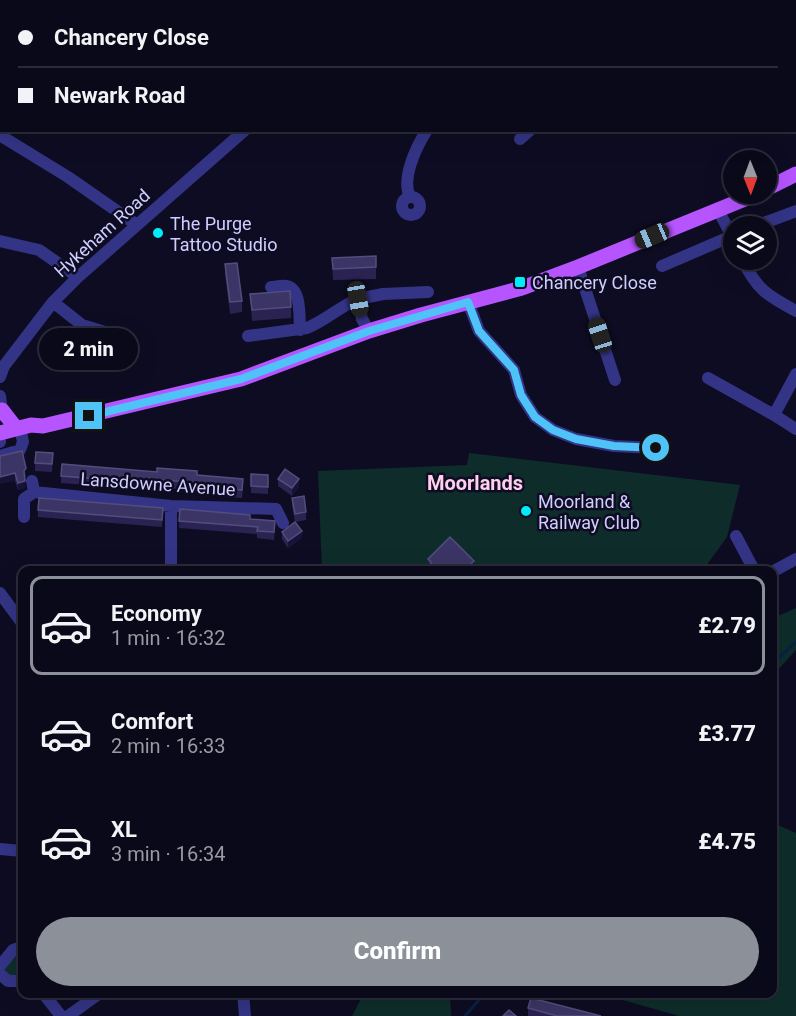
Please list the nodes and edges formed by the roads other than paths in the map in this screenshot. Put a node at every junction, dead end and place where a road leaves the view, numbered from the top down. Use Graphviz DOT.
graph roads {
  1 [pos="1,132"];
  2 [pos="243,132"];
  3 [pos="425,132"];
  4 [pos="528,132"];
  5 [pos="520,139"];
  6 [pos="796,174"];
  7 [pos="777,184"];
  8 [pos="410,197"];
  9 [pos="733,204"];
  10 [pos="718,210"];
  11 [pos="796,211"];
  12 [pos="777,218"];
  13 [pos="723,219"];
  14 [pos="137,225"];
  15 [pos="0,241"];
  16 [pos="723,241"];
  17 [pos="662,266"];
  18 [pos="578,267"];
  19 [pos="748,270"];
  20 [pos="78,277"];
  21 [pos="271,287"];
  22 [pos="428,292"];
  23 [pos="358,299"];
  24 [pos="52,302"];
  25 [pos="468,302"];
  26 [pos="796,311"];
  27 [pos="300,330"];
  28 [pos="369,331"];
  29 [pos="248,336"];
  30 [pos="128,339"];
  31 [pos="796,374"];
  32 [pos="0,377"];
  33 [pos="708,378"];
  34 [pos="615,380"];
  35 [pos="0,413"];
  36 [pos="774,415"];
  37 [pos="796,429"];
  38 [pos="19,430"];
  39 [pos="0,433"];
  40 [pos="0,442"];
  41 [pos="656,448"];
  42 [pos="0,456"];
  43 [pos="171,506"];
  44 [pos="24,517"];
  45 [pos="283,523"];
  46 [pos="736,536"];
  47 [pos="796,559"];
  48 [pos="171,566"];
  49 [pos="752,566"];
  50 [pos="777,569"];
  51 [pos="0,593"];
  52 [pos="18,618"];
  53 [pos="0,849"];
  54 [pos="18,851"];
  55 [pos="18,948"];
  56 [pos="0,966"];
  57 [pos="0,974"];
  58 [pos="18,981"];
  59 [pos="47,998"];
  60 [pos="93,998"];
  61 [pos="243,998"];
  62 [pos="61,1016"];
  63 [pos="68,1016"];
  64 [pos="245,1016"];
  1 -- 14 [label="street"];
  2 -- 14 [label="street, Hykeham Road"];
  3 -- 8 [label="street"];
  4 -- 5 [label="street"];
  6 -- 7 [label="main road"];
  9 -- 10 [label="main road"];
  10 -- 13 [label="street"];
  10 -- 18 [label="main road"];
  11 -- 12 [label="street"];
  14 -- 20 [label="street, Hykeham Road"];
  15 -- 20 [label="street"];
  16 -- 17 [label="street"];
  18 -- 25 [label="main road"];
  18 -- 34 [label="street"];
  19 -- 26 [label="street"];
  20 -- 24 [label="street, Hykeham Road"];
  21 -- 27 [label="street"];
  22 -- 23 [label="street"];
  23 -- 27 [label="street"];
  23 -- 28 [label="street"];
  24 -- 30 [label="street"];
  24 -- 32 [label="street, Hykeham Road"];
  25 -- 28 [label="main road"];
  25 -- 41 [label="street"];
  27 -- 29 [label="street"];
  28 -- 38 [label="main road"];
  31 -- 36 [label="street"];
  33 -- 36 [label="street"];
  35 -- 38 [label="main road"];
  36 -- 37 [label="street"];
  38 -- 39 [label="main road"];
  38 -- 40 [label="main road"];
  38 -- 42 [label="street"];
  43 -- 44 [label="street, Lansdowne Avenue"];
  43 -- 45 [label="street, Lansdowne Avenue"];
  43 -- 48 [label="street"];
  46 -- 49 [label="street"];
  47 -- 50 [label="street"];
  51 -- 52 [label="street"];
  53 -- 54 [label="street"];
  55 -- 56 [label="street"];
  57 -- 58 [label="street"];
  59 -- 62 [label="street"];
  60 -- 63 [label="street"];
  61 -- 64 [label="street"];
}
